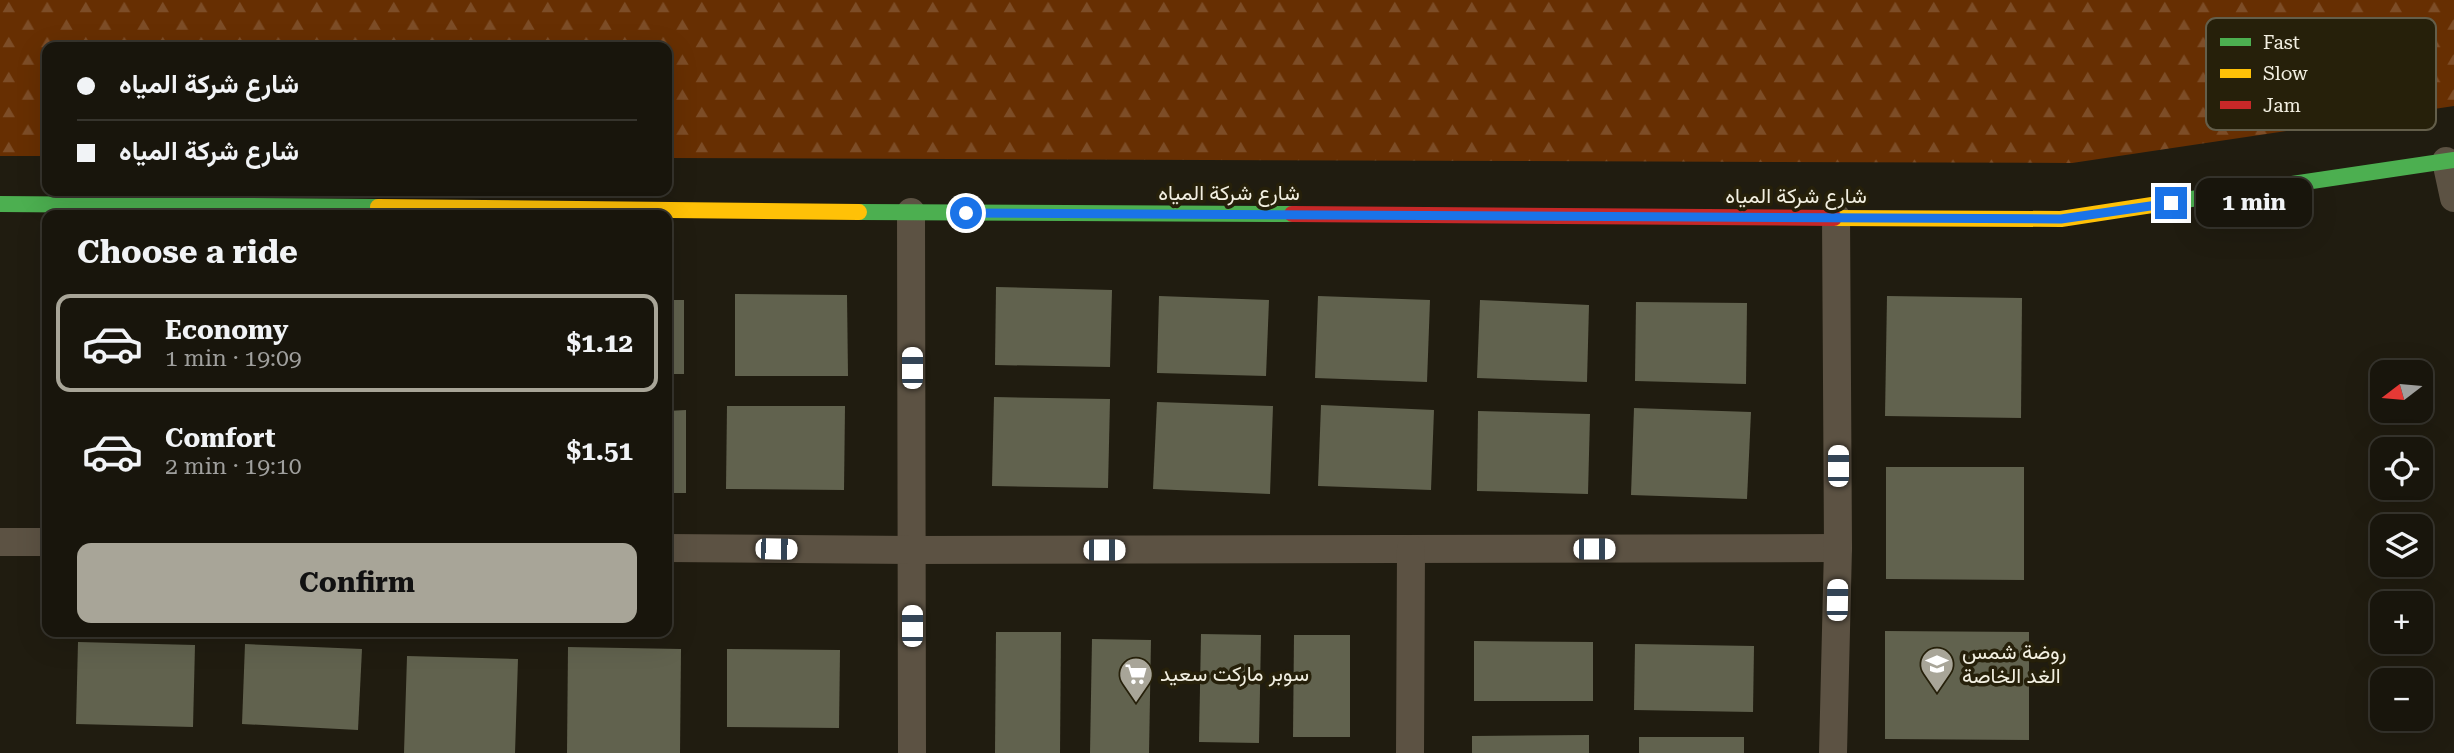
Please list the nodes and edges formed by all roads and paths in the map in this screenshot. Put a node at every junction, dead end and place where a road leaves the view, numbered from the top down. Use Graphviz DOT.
graph roads {
  1 [pos="2450,160"];
  2 [pos="2454,198"];
  3 [pos="0,204"];
  4 [pos="911,212"];
  5 [pos="1836,217"];
  6 [pos="0,542"];
  7 [pos="42,542"];
  8 [pos="672,548"];
  9 [pos="1838,548"];
  10 [pos="1411,549"];
  11 [pos="912,550"];
  12 [pos="912,753"];
  13 [pos="1410,753"];
  14 [pos="1833,753"];
  1 -- 2 [label="street"];
  1 -- 5 [label="street, شارع شركة المياه"];
  3 -- 4 [label="street, شارع شركة المياه"];
  4 -- 5 [label="street, شارع شركة المياه"];
  4 -- 11 [label="street"];
  5 -- 9 [label="street"];
  6 -- 7 [label="street"];
  8 -- 11 [label="street"];
  9 -- 10 [label="street"];
  9 -- 14 [label="street"];
  10 -- 11 [label="street"];
  10 -- 13 [label="street"];
  11 -- 12 [label="street"];
}
